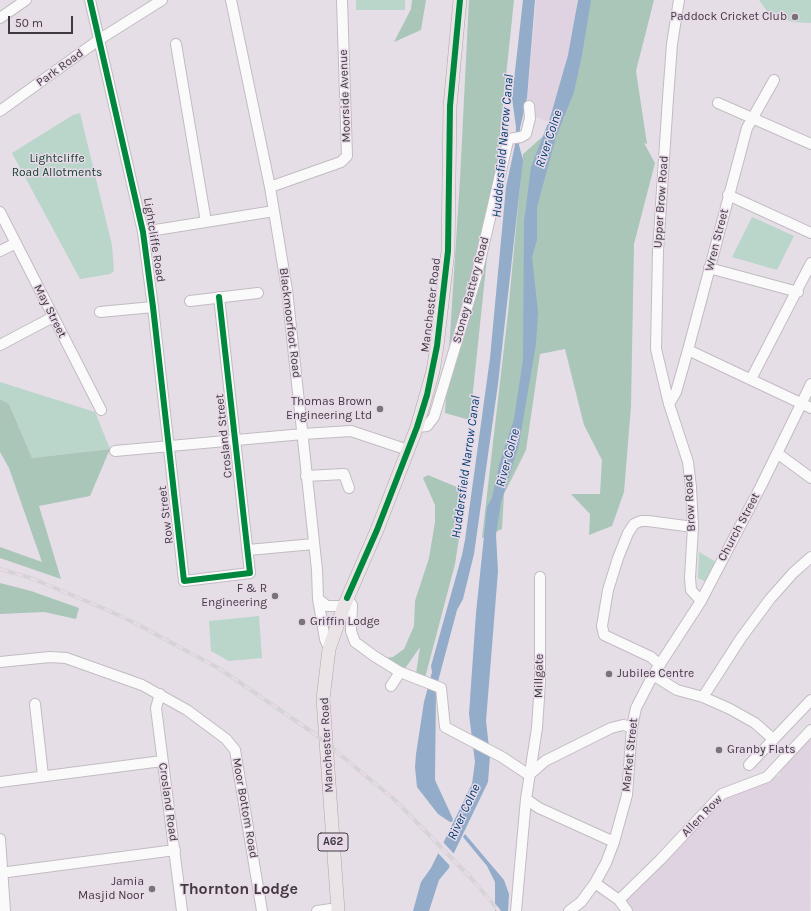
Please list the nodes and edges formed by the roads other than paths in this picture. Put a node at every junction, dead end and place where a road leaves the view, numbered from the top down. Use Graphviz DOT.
graph roads {
  1 [pos="26,0"];
  2 [pos="90,0"];
  3 [pos="162,0"];
  4 [pos="231,0"];
  5 [pos="342,0"];
  6 [pos="460,0"];
  7 [pos="679,0"];
  8 [pos="0,18"];
  9 [pos="100,39"];
  10 [pos="176,44"];
  11 [pos="774,80"];
  12 [pos="718,103"];
  13 [pos="529,106"];
  14 [pos="0,111"];
  15 [pos="753,118"];
  16 [pos="811,144"];
  17 [pos="270,187"];
  18 [pos="728,195"];
  19 [pos="274,211"];
  20 [pos="0,212"];
  21 [pos="206,222"];
  22 [pos="143,232"];
  23 [pos="811,233"];
  24 [pos="16,243"];
  25 [pos="0,251"];
  26 [pos="811,263"];
  27 [pos="709,268"];
  28 [pos="798,292"];
  29 [pos="258,293"];
  30 [pos="220,297"];
  31 [pos="190,300"];
  32 [pos="153,307"];
  33 [pos="100,312"];
  34 [pos="53,317"];
  35 [pos="0,345"];
  36 [pos="688,350"];
  37 [pos="751,379"];
  38 [pos="811,384"];
  39 [pos="669,404"];
  40 [pos="806,405"];
  41 [pos="101,410"];
  42 [pos="417,427"];
  43 [pos="303,434"];
  44 [pos="236,440"];
  45 [pos="169,446"];
  46 [pos="408,450"];
  47 [pos="116,451"];
  48 [pos="778,453"];
  49 [pos="306,476"];
  50 [pos="811,478"];
  51 [pos="349,488"];
  52 [pos="692,527"];
  53 [pos="314,544"];
  54 [pos="248,550"];
  55 [pos="811,557"];
  56 [pos="250,573"];
  57 [pos="540,577"];
  58 [pos="318,600"];
  59 [pos="700,601"];
  60 [pos="346,602"];
  61 [pos="329,649"];
  62 [pos="0,662"];
  63 [pos="660,665"];
  64 [pos="400,672"];
  65 [pos="653,676"];
  66 [pos="391,686"];
  67 [pos="160,694"];
  68 [pos="704,697"];
  69 [pos="811,700"];
  70 [pos="35,704"];
  71 [pos="632,727"];
  72 [pos="811,730"];
  73 [pos="773,739"];
  74 [pos="162,761"];
  75 [pos="749,765"];
  76 [pos="529,775"];
  77 [pos="43,776"];
  78 [pos="0,782"];
  79 [pos="526,799"];
  80 [pos="0,839"];
  81 [pos="614,842"];
  82 [pos="175,850"];
  83 [pos="1,872"];
  84 [pos="595,883"];
  85 [pos="619,900"];
  86 [pos="338,910"];
  87 [pos="5,911"];
  88 [pos="182,911"];
  89 [pos="262,911"];
  90 [pos="316,911"];
  91 [pos="516,911"];
  92 [pos="569,911"];
  93 [pos="627,911"];
  1 -- 8 [label="street"];
  2 -- 9 [label="street, Lightcliffe Road"];
  3 -- 9 [label="street, Park Road"];
  4 -- 17 [label="street, Blackmoorfoot Road"];
  5 -- 17 [label="street, Moorside Avenue"];
  6 -- 42 [label="main road, Manchester Road / A62"];
  7 -- 39 [label="street, Upper Brow Road"];
  9 -- 14 [label="street, Park Road"];
  9 -- 22 [label="street, Lightcliffe Road"];
  10 -- 21 [label="street"];
  11 -- 15 [label="street, Wren Street"];
  12 -- 15 [label="street"];
  13 -- 42 [label="street, Stoney Battery Road"];
  15 -- 16 [label="street"];
  15 -- 18 [label="street, Wren Street"];
  17 -- 19 [label="street, Blackmoorfoot Road"];
  18 -- 23 [label="street"];
  18 -- 27 [label="street, Wren Street"];
  19 -- 21 [label="street"];
  19 -- 43 [label="street, Blackmoorfoot Road"];
  20 -- 24 [label="street, May Street"];
  21 -- 22 [label="street"];
  22 -- 32 [label="street, Lightcliffe Road"];
  24 -- 25 [label="street"];
  24 -- 34 [label="street, May Street"];
  26 -- 28 [label="street"];
  27 -- 28 [label="street"];
  27 -- 36 [label="street, Wren Street"];
  28 -- 37 [label="street"];
  29 -- 30 [label="street"];
  30 -- 31 [label="street"];
  30 -- 44 [label="street, Crosland Street"];
  32 -- 33 [label="street"];
  32 -- 45 [label="street, Lightcliffe Road"];
  34 -- 35 [label="street"];
  34 -- 41 [label="street, May Street"];
  36 -- 37 [label="street"];
  36 -- 39 [label="street, Wren Street"];
  37 -- 40 [label="street"];
  38 -- 40 [label="street, Church Street"];
  39 -- 52 [label="street, Brow Road"];
  40 -- 48 [label="street, Church Street"];
  42 -- 46 [label="main road, Manchester Road / A62"];
  43 -- 44 [label="street"];
  43 -- 46 [label="street"];
  43 -- 49 [label="street, Blackmoorfoot Road"];
  44 -- 45 [label="street"];
  44 -- 54 [label="street, Crosland Street"];
  45 -- 47 [label="street"];
  45 -- 56 [label="street, Row Street"];
  46 -- 60 [label="main road, Manchester Road / A62"];
  48 -- 50 [label="street"];
  48 -- 59 [label="street, Church Street"];
  49 -- 51 [label="street"];
  49 -- 53 [label="street, Blackmoorfoot Road"];
  52 -- 59 [label="street, Brow Road"];
  52 -- 63 [label="street"];
  53 -- 54 [label="street"];
  53 -- 58 [label="street, Blackmoorfoot Road"];
  54 -- 56 [label="street, Crosland Street"];
  55 -- 68 [label="street"];
  57 -- 76 [label="street, Millgate"];
  58 -- 60 [label="street"];
  58 -- 61 [label="street, Blackmoorfoot Road"];
  59 -- 63 [label="street, Market Street"];
  60 -- 61 [label="main road, Manchester Road / A62"];
  60 -- 64 [label="street"];
  61 -- 86 [label="main road, Manchester Road / A62"];
  62 -- 67 [label="street, Moor Bottom Road"];
  63 -- 65 [label="street, Market Street"];
  64 -- 66 [label="street"];
  64 -- 76 [label="street"];
  65 -- 68 [label="street"];
  65 -- 71 [label="street, Market Street"];
  67 -- 74 [label="street, Crosland Road"];
  67 -- 89 [label="street, Moor Bottom Road"];
  68 -- 73 [label="street"];
  69 -- 73 [label="street"];
  70 -- 77 [label="street"];
  71 -- 76 [label="street"];
  71 -- 81 [label="street, Market Street"];
  72 -- 85 [label="street, Allen Row"];
  73 -- 75 [label="street"];
  74 -- 77 [label="street"];
  74 -- 82 [label="street, Crosland Road"];
  76 -- 79 [label="street, Millgate"];
  77 -- 78 [label="street"];
  79 -- 81 [label="street"];
  79 -- 91 [label="street, Millgate"];
  80 -- 83 [label="street"];
  81 -- 84 [label="street, Market Street"];
  82 -- 83 [label="street"];
  82 -- 88 [label="street, Crosland Road"];
  83 -- 87 [label="street"];
  84 -- 85 [label="street"];
  84 -- 92 [label="street, Market Street"];
  85 -- 93 [label="street"];
  86 -- 90 [label="street"];
}
